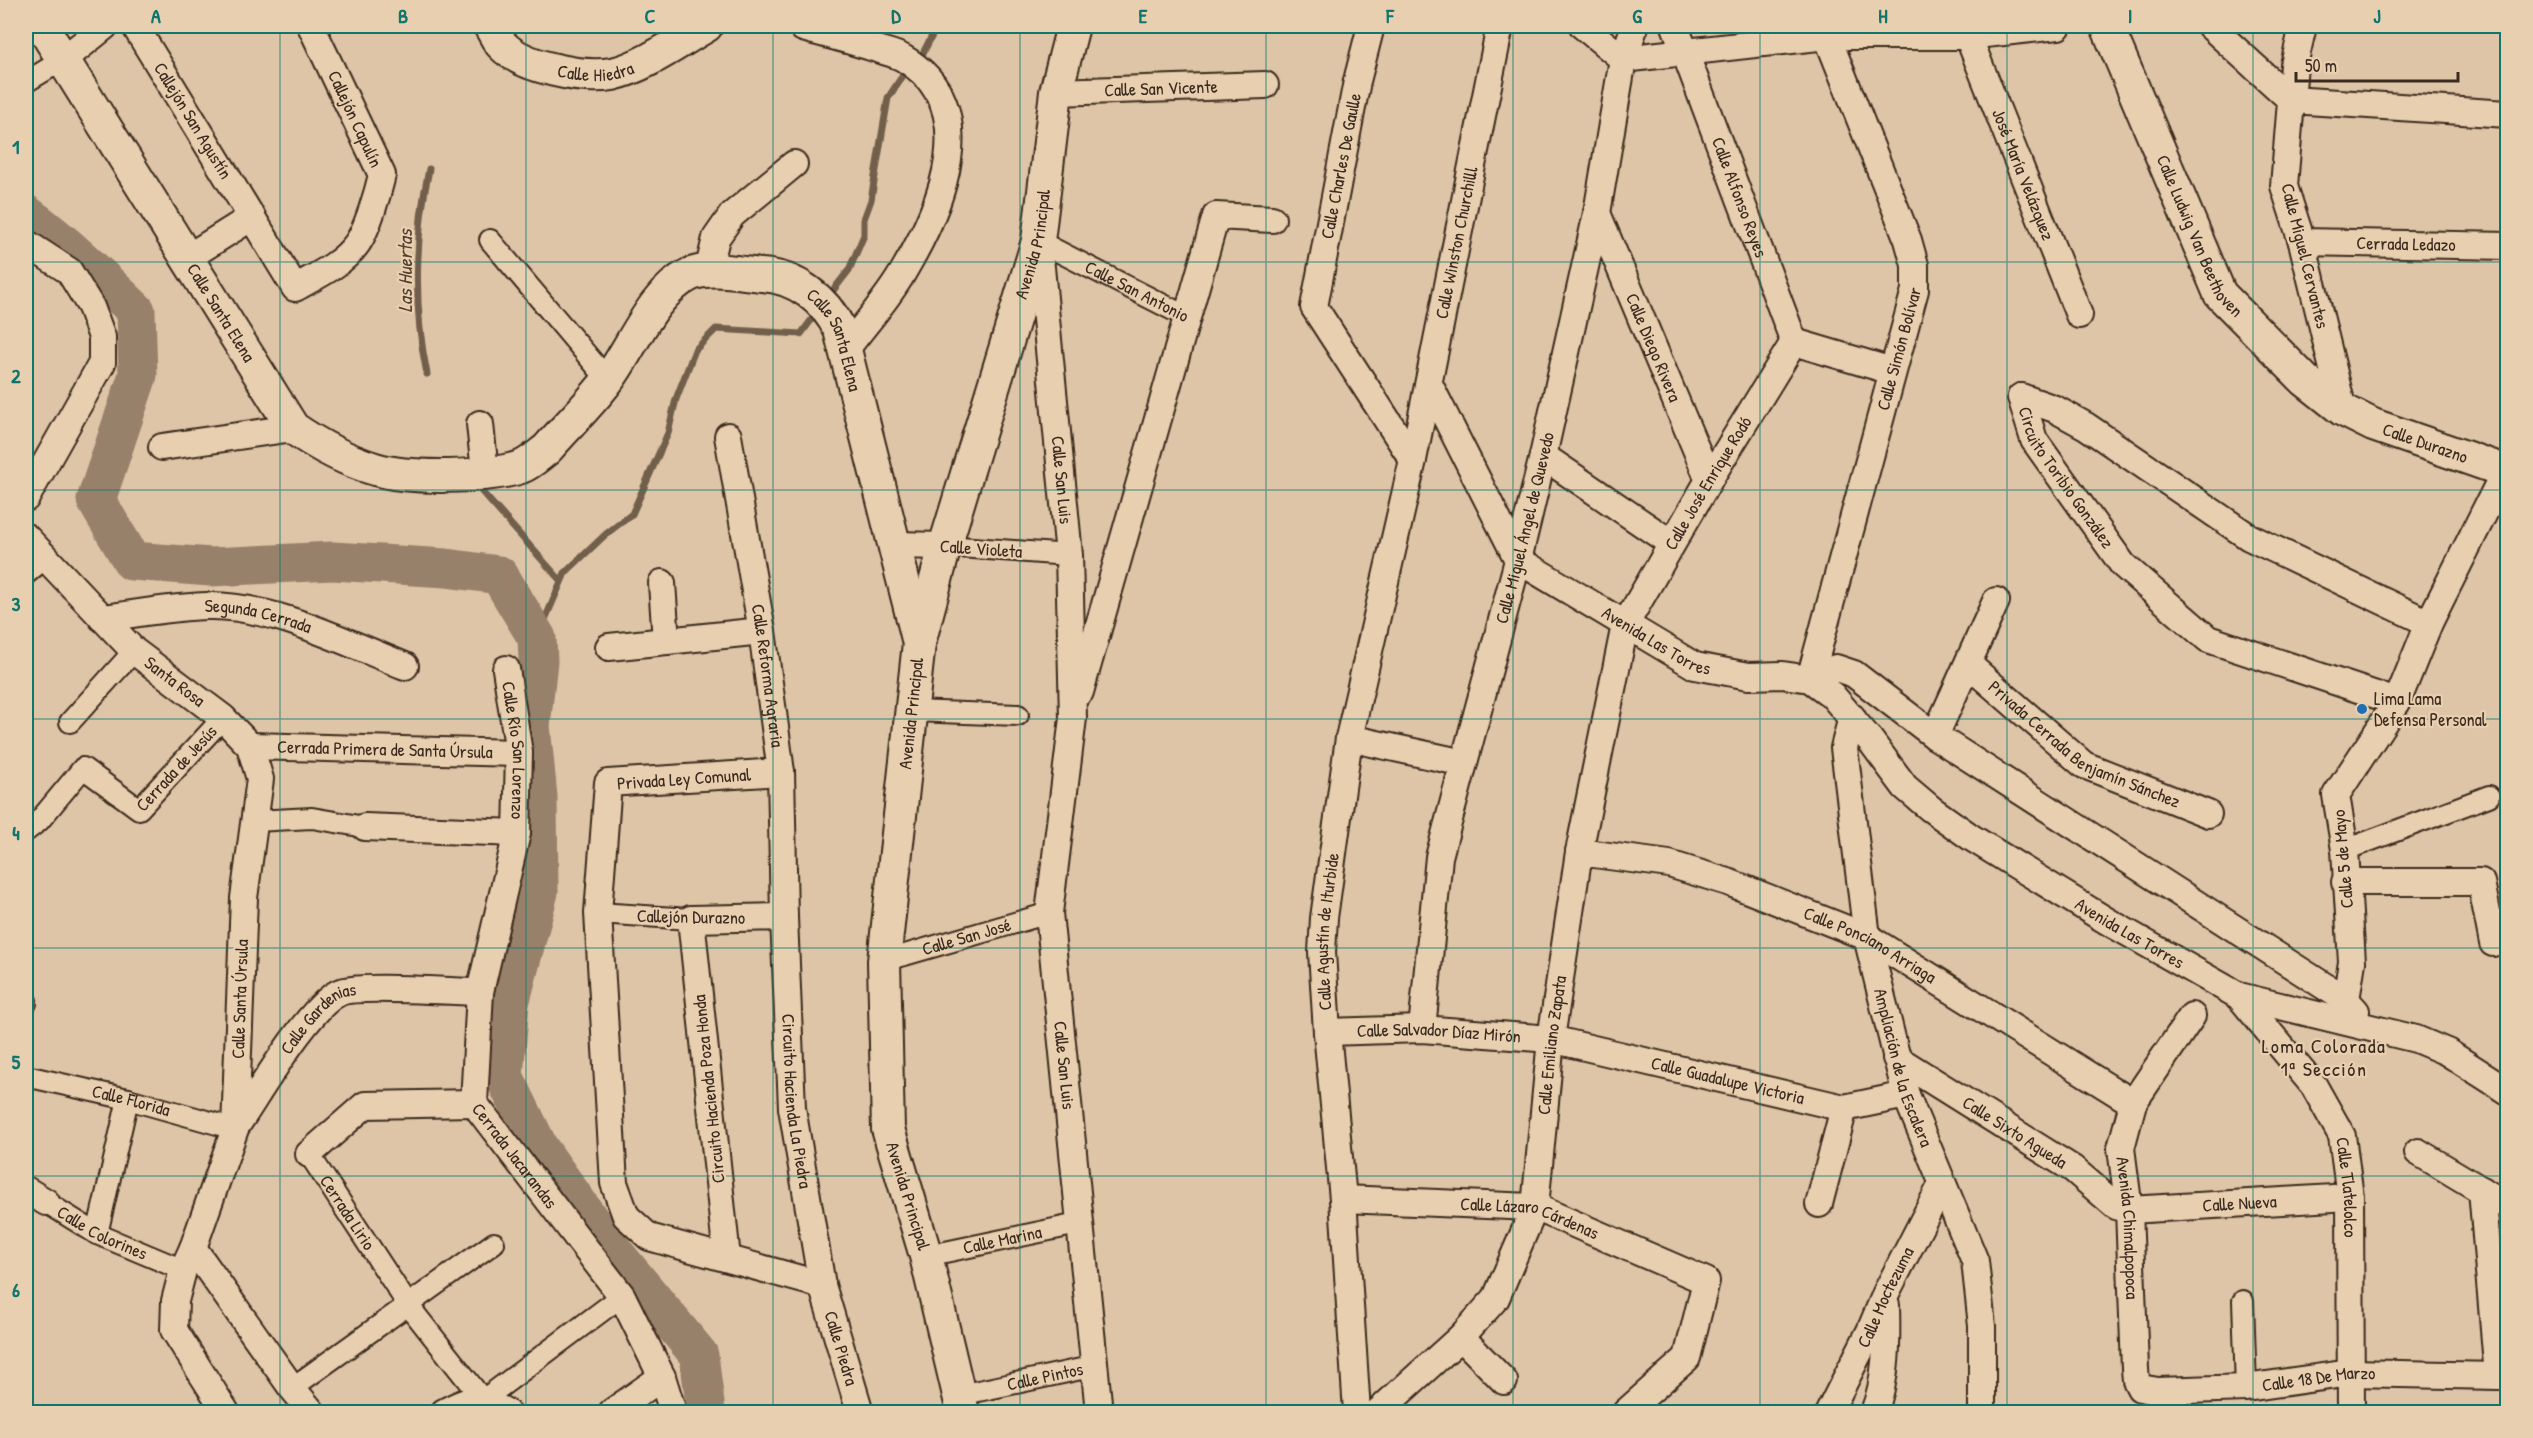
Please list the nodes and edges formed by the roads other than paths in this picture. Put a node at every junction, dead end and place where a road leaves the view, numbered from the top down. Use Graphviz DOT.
graph roads {
  1 [pos="42,26"];
  2 [pos="105,26"];
  3 [pos="135,26"];
  4 [pos="311,26"];
  5 [pos="490,26"];
  6 [pos="706,26"];
  7 [pos="1073,26"];
  8 [pos="1371,26"];
  9 [pos="1500,26"];
  10 [pos="1583,26"];
  11 [pos="1635,26"];
  12 [pos="1675,26"];
  13 [pos="2058,26"];
  14 [pos="2107,26"];
  15 [pos="2210,26"];
  16 [pos="2302,26"];
  17 [pos="803,28"];
  18 [pos="1825,31"];
  19 [pos="1966,31"];
  20 [pos="1685,53"];
  21 [pos="64,59"];
  22 [pos="1623,59"];
  23 [pos="26,81"];
  24 [pos="1265,84"];
  25 [pos="1056,92"];
  26 [pos="2291,100"];
  27 [pos="2508,114"];
  28 [pos="794,164"];
  29 [pos="1597,213"];
  30 [pos="252,217"];
  31 [pos="1272,219"];
  32 [pos="490,240"];
  33 [pos="1038,241"];
  34 [pos="2302,242"];
  35 [pos="26,243"];
  36 [pos="2508,246"];
  37 [pos="187,258"];
  38 [pos="708,272"];
  39 [pos="295,288"];
  40 [pos="2079,315"];
  41 [pos="1187,317"];
  42 [pos="1794,342"];
  43 [pos="844,352"];
  44 [pos="1892,371"];
  45 [pos="608,380"];
  46 [pos="1430,384"];
  47 [pos="2343,410"];
  48 [pos="480,424"];
  49 [pos="294,428"];
  50 [pos="728,436"];
  51 [pos="162,447"];
  52 [pos="1543,456"];
  53 [pos="1413,460"];
  54 [pos="2506,471"];
  55 [pos="485,472"];
  56 [pos="1709,480"];
  57 [pos="26,498"];
  58 [pos="26,537"];
  59 [pos="1671,543"];
  60 [pos="893,545"];
  61 [pos="945,546"];
  62 [pos="1069,555"];
  63 [pos="46,557"];
  64 [pos="1518,560"];
  65 [pos="26,574"];
  66 [pos="662,583"];
  67 [pos="1996,601"];
  68 [pos="102,618"];
  69 [pos="2429,623"];
  70 [pos="1625,625"];
  71 [pos="762,631"];
  72 [pos="666,641"];
  73 [pos="919,643"];
  74 [pos="609,647"];
  75 [pos="134,651"];
  76 [pos="1969,665"];
  77 [pos="405,666"];
  78 [pos="506,669"];
  79 [pos="1810,679"];
  80 [pos="2397,702"];
  81 [pos="913,711"];
  82 [pos="1018,715"];
  83 [pos="1851,717"];
  84 [pos="223,718"];
  85 [pos="1073,718"];
  86 [pos="70,722"];
  87 [pos="1935,736"];
  88 [pos="1348,738"];
  89 [pos="250,746"];
  90 [pos="519,753"];
  91 [pos="1464,764"];
  92 [pos="781,772"];
  93 [pos="2489,796"];
  94 [pos="2208,814"];
  95 [pos="255,821"];
  96 [pos="365,827"];
  97 [pos="26,831"];
  98 [pos="517,834"];
  99 [pos="2345,850"];
  100 [pos="1579,852"];
  101 [pos="2345,882"];
  102 [pos="1049,913"];
  103 [pos="598,914"];
  104 [pos="784,917"];
  105 [pos="691,919"];
  106 [pos="1867,938"];
  107 [pos="2493,943"];
  108 [pos="884,961"];
  109 [pos="480,992"];
  110 [pos="2239,996"];
  111 [pos="2346,1000"];
  112 [pos="2192,1016"];
  113 [pos="2370,1027"];
  114 [pos="1422,1029"];
  115 [pos="1327,1032"];
  116 [pos="1551,1039"];
  117 [pos="1896,1058"];
  118 [pos="26,1076"];
  119 [pos="2508,1091"];
  120 [pos="1906,1095"];
  121 [pos="128,1099"];
  122 [pos="474,1103"];
  123 [pos="2133,1103"];
  124 [pos="1844,1108"];
  125 [pos="235,1129"];
  126 [pos="2418,1152"];
  127 [pos="309,1154"];
  128 [pos="1942,1184"];
  129 [pos="2482,1190"];
  130 [pos="32,1194"];
  131 [pos="2350,1197"];
  132 [pos="1342,1199"];
  133 [pos="1819,1204"];
  134 [pos="2508,1206"];
  135 [pos="1535,1207"];
  136 [pos="2129,1210"];
  137 [pos="1078,1224"];
  138 [pos="97,1234"];
  139 [pos="494,1243"];
  140 [pos="193,1248"];
  141 [pos="926,1256"];
  142 [pos="727,1258"];
  143 [pos="183,1270"];
  144 [pos="822,1285"];
  145 [pos="1886,1293"];
  146 [pos="622,1296"];
  147 [pos="2243,1301"];
  148 [pos="408,1305"];
  149 [pos="1461,1337"];
  150 [pos="1095,1366"];
  151 [pos="2350,1373"];
  152 [pos="662,1377"];
  153 [pos="1504,1381"];
  154 [pos="292,1388"];
  155 [pos="2246,1388"];
  156 [pos="2151,1397"];
  157 [pos="483,1400"];
  158 [pos="961,1404"];
  159 [pos="226,1413"];
  160 [pos="312,1413"];
  161 [pos="444,1413"];
  162 [pos="506,1413"];
  163 [pos="612,1413"];
  164 [pos="673,1413"];
  165 [pos="860,1413"];
  166 [pos="1099,1413"];
  167 [pos="1357,1413"];
  168 [pos="1378,1413"];
  169 [pos="1626,1413"];
  170 [pos="1829,1413"];
  171 [pos="1874,1413"];
  172 [pos="1982,1413"];
  173 [pos="2351,1413"];
  1 -- 21 [label="street, Calle Santa Elena"];
  2 -- 21 [label="street"];
  3 -- 30 [label="street, Callejón San Agustín"];
  4 -- 39 [label="street, Callejón Capulín"];
  5 -- 6 [label="street, Calle Hiedra"];
  7 -- 25 [label="street, Avenida Principal"];
  8 -- 53 [label="street, Calle Charles De Gaulle"];
  9 -- 46 [label="street, Calle Winston Churchilll"];
  10 -- 22 [label="street"];
  11 -- 22 [label="street, Calle Miguel Ángel de Quevedo"];
  12 -- 20 [label="street, Calle Alfonso Reyes"];
  13 -- 19 [label="street"];
  14 -- 47 [label="street, Calle Ludwig Van Beethoven"];
  15 -- 26 [label="street"];
  16 -- 26 [label="street, Calle Miguel Cervantes"];
  17 -- 43 [label="street"];
  18 -- 19 [label="street"];
  18 -- 20 [label="street"];
  18 -- 44 [label="street, Calle Simón Bolívar"];
  19 -- 40 [label="street, José María Velázquez"];
  20 -- 22 [label="street"];
  20 -- 42 [label="street, Calle Alfonso Reyes"];
  21 -- 23 [label="street"];
  21 -- 37 [label="street, Calle Santa Elena"];
  22 -- 29 [label="street, Calle Miguel Ángel de Quevedo"];
  24 -- 25 [label="street, Calle San Vicente"];
  25 -- 33 [label="street, Avenida Principal"];
  26 -- 27 [label="street"];
  26 -- 34 [label="street, Calle Miguel Cervantes"];
  28 -- 38 [label="street"];
  29 -- 52 [label="street, Calle Miguel Ángel de Quevedo"];
  29 -- 56 [label="street, Calle Diego Rivera"];
  30 -- 37 [label="street"];
  30 -- 39 [label="street, Callejón San Agustín"];
  31 -- 41 [label="street, Calle San Antonio"];
  32 -- 45 [label="street"];
  33 -- 41 [label="street, Calle San Antonio"];
  33 -- 61 [label="street, Avenida Principal"];
  33 -- 62 [label="street, Calle San Luis"];
  34 -- 36 [label="street, Cerrada Ledazo"];
  34 -- 47 [label="street, Calle Miguel Cervantes"];
  35 -- 57 [label="street"];
  37 -- 49 [label="street, Calle Santa Elena"];
  38 -- 43 [label="street, Calle Santa Elena"];
  38 -- 45 [label="street, Calle Santa Elena"];
  41 -- 85 [label="street, Calle San Luis"];
  42 -- 44 [label="street"];
  42 -- 56 [label="street, Calle José Enrique Rodó"];
  43 -- 60 [label="street, Calle Santa Elena"];
  44 -- 79 [label="street, Calle Simón Bolívar"];
  45 -- 55 [label="street, Calle Santa Elena"];
  46 -- 53 [label="street, Calle Winston Churchilll"];
  46 -- 64 [label="street"];
  47 -- 54 [label="street, Calle Durazno"];
  48 -- 55 [label="street"];
  49 -- 51 [label="street"];
  49 -- 55 [label="street, Calle Santa Elena"];
  50 -- 71 [label="street, Calle Reforma Agraria"];
  52 -- 59 [label="street"];
  52 -- 64 [label="street, Calle Miguel Ángel de Quevedo"];
  53 -- 88 [label="street, Calle Agustín de Iturbide"];
  54 -- 69 [label="street, Calle 5 de Mayo"];
  56 -- 59 [label="street, Calle José Enrique Rodó"];
  58 -- 63 [label="street, Santa Rosa"];
  59 -- 70 [label="street, Calle José Enrique Rodó"];
  60 -- 61 [label="street, Calle Violeta"];
  60 -- 73 [label="street, Calle Santa Elena"];
  61 -- 62 [label="street, Calle Violeta"];
  61 -- 73 [label="street, Avenida Principal"];
  62 -- 85 [label="street, Calle San Luis"];
  63 -- 65 [label="street"];
  63 -- 68 [label="street, Santa Rosa"];
  64 -- 70 [label="street, Avenida Las Torres"];
  64 -- 91 [label="street, Calle Miguel Ángel de Quevedo"];
  66 -- 72 [label="street"];
  67 -- 76 [label="street"];
  68 -- 75 [label="street, Santa Rosa"];
  68 -- 77 [label="street, Segunda Cerrada"];
  69 -- 80 [label="street, Calle 5 de Mayo"];
  69 -- 80 [label="street, Circuito Toribio González"];
  70 -- 79 [label="street, Avenida Las Torres"];
  70 -- 100 [label="street, Calle Emiliano Zapata"];
  71 -- 72 [label="street"];
  71 -- 92 [label="street, Calle Reforma Agraria"];
  72 -- 74 [label="street"];
  73 -- 81 [label="street, Avenida Principal"];
  75 -- 84 [label="street, Santa Rosa"];
  75 -- 86 [label="street"];
  76 -- 87 [label="street"];
  76 -- 94 [label="street, Privada Cerrada Benjamín Sánchez"];
  78 -- 90 [label="street, Calle Río San Lorenzo"];
  79 -- 83 [label="street, Avenida Las Torres"];
  79 -- 87 [label="street, Avenida Las Torres"];
  80 -- 99 [label="street, Calle 5 de Mayo"];
  81 -- 82 [label="street"];
  81 -- 108 [label="street, Avenida Principal"];
  83 -- 106 [label="street, Ampliación de la Escalera"];
  83 -- 110 [label="street, Avenida Las Torres"];
  84 -- 89 [label="street, Santa Rosa"];
  84 -- 97 [label="street, Cerrada de Jesús"];
  85 -- 102 [label="street, Calle San Luis"];
  87 -- 111 [label="street, Avenida Las Torres"];
  88 -- 91 [label="street"];
  88 -- 115 [label="street, Calle Agustín de Iturbide"];
  89 -- 90 [label="street, Cerrada Primera de Santa Úrsula"];
  89 -- 95 [label="street, Calle Santa Úrsula"];
  90 -- 98 [label="street, Calle Río San Lorenzo"];
  91 -- 114 [label="street, Calle Miguel Ángel de Quevedo"];
  92 -- 103 [label="street, Privada Ley Comunal"];
  92 -- 104 [label="street, Calle Reforma Agraria"];
  93 -- 99 [label="street"];
  95 -- 96 [label="street"];
  95 -- 125 [label="street, Calle Santa Úrsula"];
  96 -- 98 [label="street"];
  98 -- 109 [label="street, Cerrada Jacarandas"];
  99 -- 101 [label="street, Calle 5 de Mayo"];
  100 -- 106 [label="street, Calle Ponciano Arriaga"];
  100 -- 116 [label="street, Calle Emiliano Zapata"];
  101 -- 107 [label="street"];
  101 -- 111 [label="street, Calle 5 de Mayo"];
  102 -- 108 [label="street, Calle San José"];
  102 -- 137 [label="street, Calle San Luis"];
  103 -- 105 [label="street, Callejón Durazno"];
  103 -- 142 [label="street"];
  104 -- 105 [label="street, Callejón Durazno"];
  104 -- 144 [label="street, Circuito Hacienda La Piedra"];
  105 -- 142 [label="street, Circuito Hacienda Poza Honda"];
  106 -- 117 [label="street, Ampliación de la Escalera"];
  106 -- 123 [label="street, Calle Ponciano Arriaga"];
  108 -- 141 [label="street, Avenida Principal"];
  109 -- 122 [label="street, Cerrada Jacarandas"];
  109 -- 125 [label="street, Calle Gardenias"];
  110 -- 113 [label="street, Avenida Las Torres"];
  110 -- 131 [label="street, Calle Tlatelolco"];
  111 -- 113 [label="street"];
  112 -- 123 [label="street, Avenida Chimalpopoca"];
  113 -- 119 [label="street, Avenida Las Torres"];
  114 -- 115 [label="street, Calle Salvador Díaz Mirón"];
  114 -- 116 [label="street, Calle Salvador Díaz Mirón"];
  115 -- 132 [label="street, Calle Agustín de Iturbide"];
  116 -- 124 [label="street, Calle Guadalupe Victoria"];
  116 -- 135 [label="street, Calle Emiliano Zapata"];
  117 -- 120 [label="street, Ampliación de la Escalera"];
  117 -- 136 [label="street, Calle Sixto Agueda"];
  118 -- 121 [label="street, Calle Florida"];
  120 -- 124 [label="street, Calle Guadalupe Victoria"];
  120 -- 128 [label="street, Ampliación de la Escalera"];
  121 -- 125 [label="street, Calle Florida"];
  121 -- 138 [label="street"];
  122 -- 127 [label="street, Cerrada Lirio"];
  122 -- 146 [label="street, Cerrada Jacarandas"];
  123 -- 136 [label="street, Avenida Chimalpopoca"];
  124 -- 133 [label="street"];
  125 -- 140 [label="street, Calle Santa Úrsula"];
  126 -- 129 [label="street"];
  127 -- 148 [label="street, Cerrada Lirio"];
  128 -- 145 [label="street, Calle Moctezuma"];
  128 -- 172 [label="street, Ampliación de la Escalera"];
  129 -- 134 [label="street"];
  129 -- 151 [label="street, Calle 18 De Marzo"];
  130 -- 138 [label="street, Calle Colorines"];
  131 -- 136 [label="street, Calle Nueva"];
  131 -- 151 [label="street, Calle Tlatelolco"];
  132 -- 135 [label="street, Calle Lázaro Cárdenas"];
  132 -- 167 [label="street, Calle Agustín de Iturbide"];
  135 -- 149 [label="street, Calle Emiliano Zapata"];
  135 -- 169 [label="street, Calle Lázaro Cárdenas"];
  136 -- 156 [label="street, Avenida Chimalpopoca"];
  137 -- 141 [label="street, Calle Marina"];
  137 -- 150 [label="street, Calle San Luis"];
  138 -- 143 [label="street, Calle Colorines"];
  139 -- 148 [label="street"];
  140 -- 143 [label="street, Calle Santa Úrsula"];
  140 -- 154 [label="street"];
  141 -- 158 [label="street, Avenida Principal"];
  142 -- 144 [label="street"];
  143 -- 159 [label="street, Calle Santa Úrsula"];
  144 -- 165 [label="street, Calle Piedra"];
  145 -- 170 [label="street, Calle Moctezuma"];
  145 -- 171 [label="street"];
  146 -- 152 [label="street, Cerrada Jacarandas"];
  146 -- 157 [label="street"];
  147 -- 155 [label="street"];
  148 -- 154 [label="street"];
  148 -- 157 [label="street, Cerrada Lirio"];
  149 -- 153 [label="street"];
  149 -- 168 [label="street, Calle Emiliano Zapata"];
  150 -- 158 [label="street, Calle Pintos"];
  150 -- 166 [label="street, Calle San Luis"];
  151 -- 155 [label="street, Calle 18 De Marzo"];
  151 -- 173 [label="street, Calle Tlatelolco"];
  152 -- 163 [label="street"];
  152 -- 164 [label="street, Cerrada Jacarandas"];
  154 -- 160 [label="street"];
  155 -- 156 [label="street, Calle 18 De Marzo"];
  157 -- 161 [label="street"];
  157 -- 162 [label="street"];
}
